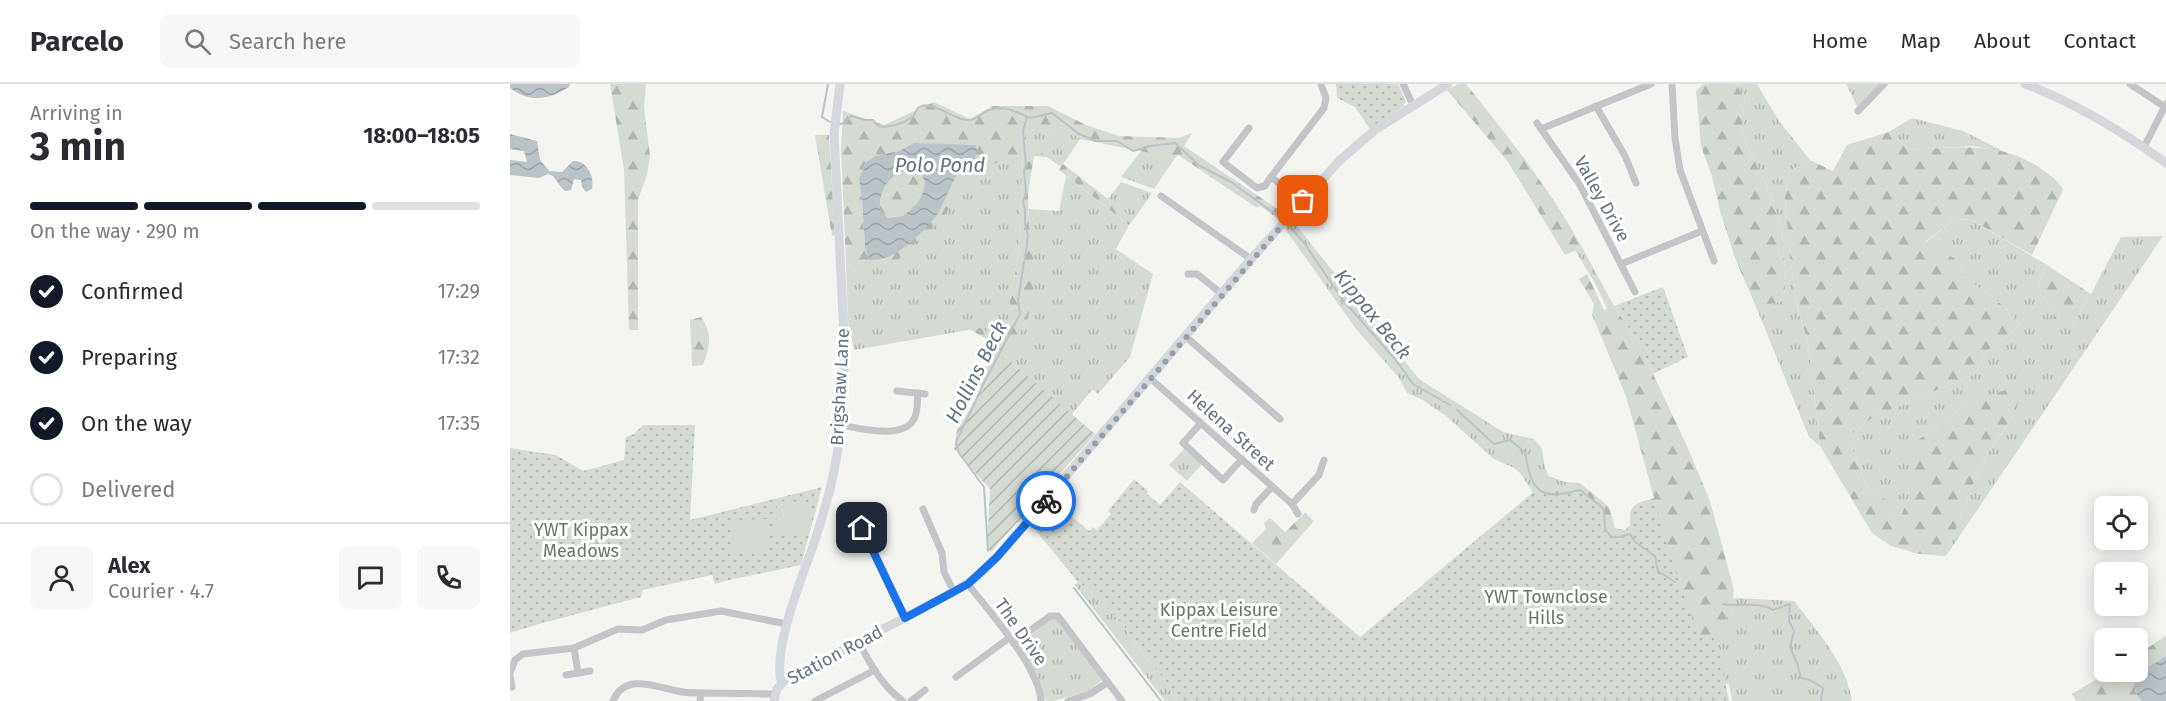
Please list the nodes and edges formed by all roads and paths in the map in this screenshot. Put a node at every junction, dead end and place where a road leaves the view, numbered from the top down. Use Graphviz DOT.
graph roads {
  1 [pos="840,84"];
  2 [pos="1321,84"];
  3 [pos="1403,84"];
  4 [pos="1651,84"];
  5 [pos="1672,84"];
  6 [pos="1884,84"];
  7 [pos="2025,84"];
  8 [pos="2130,84"];
  9 [pos="1446,85"];
  10 [pos="1413,105"];
  11 [pos="2165,105"];
  12 [pos="1596,106"];
  13 [pos="1858,111"];
  14 [pos="1249,128"];
  15 [pos="2144,147"];
  16 [pos="2166,163"];
  17 [pos="1272,177"];
  18 [pos="1636,183"];
  19 [pos="1161,196"];
  20 [pos="1303,201"];
  21 [pos="1702,231"];
  22 [pos="1251,259"];
  23 [pos="1714,261"];
  24 [pos="1621,264"];
  25 [pos="1188,274"];
  26 [pos="1635,292"];
  27 [pos="1222,294"];
  28 [pos="1185,336"];
  29 [pos="1150,378"];
  30 [pos="897,391"];
  31 [pos="1280,419"];
  32 [pos="1201,423"];
  33 [pos="840,425"];
  34 [pos="1242,459"];
  35 [pos="1324,460"];
  36 [pos="1272,487"];
  37 [pos="1292,504"];
  38 [pos="923,509"];
  39 [pos="1254,510"];
  40 [pos="1298,514"];
  41 [pos="862,528"];
  42 [pos="968,584"];
  43 [pos="954,592"];
  44 [pos="905,618"];
  45 [pos="787,624"];
  46 [pos="1011,641"];
  47 [pos="859,642"];
  48 [pos="574,648"];
  49 [pos="875,670"];
  50 [pos="590,671"];
  51 [pos="578,673"];
  52 [pos="566,675"];
  53 [pos="956,677"];
  54 [pos="511,680"];
  55 [pos="1108,682"];
  56 [pos="781,684"];
  57 [pos="925,690"];
  58 [pos="701,697"];
  59 [pos="775,698"];
  60 [pos="613,701"];
  61 [pos="814,701"];
  62 [pos="903,701"];
  63 [pos="911,701"];
  64 [pos="1041,701"];
  65 [pos="1068,701"];
  66 [pos="1122,701"];
  1 -- 33 [label="street, Brigshaw Lane"];
  2 -- 17 [label="street"];
  3 -- 10 [label="street"];
  4 -- 12 [label="street"];
  5 -- 21 [label="street"];
  6 -- 13 [label="street"];
  7 -- 15 [label="street"];
  8 -- 11 [label="street"];
  9 -- 10 [label="street, Station Road"];
  10 -- 20 [label="street, Station Road"];
  11 -- 15 [label="street"];
  12 -- 18 [label="street"];
  12 -- 24 [label="street, Valley Drive"];
  14 -- 17 [label="street"];
  15 -- 16 [label="street"];
  17 -- 20 [label="street"];
  19 -- 22 [label="street"];
  20 -- 22 [label="street, Station Road"];
  21 -- 23 [label="street"];
  21 -- 24 [label="street"];
  22 -- 27 [label="street, Station Road"];
  24 -- 26 [label="street, Valley Drive"];
  25 -- 27 [label="street"];
  27 -- 28 [label="street, Station Road"];
  28 -- 29 [label="street, Station Road"];
  28 -- 31 [label="street"];
  29 -- 32 [label="street, Helena Street"];
  29 -- 42 [label="street, Station Road"];
  30 -- 33 [label="street"];
  32 -- 34 [label="street, Helena Street"];
  32 -- 34 [label="street"];
  33 -- 45 [label="street, Brigshaw Lane"];
  34 -- 36 [label="street, Helena Street"];
  35 -- 37 [label="street"];
  36 -- 37 [label="street, Helena Street"];
  36 -- 39 [label="street"];
  37 -- 40 [label="street, Helena Street"];
  38 -- 43 [label="street"];
  41 -- 44 [label="street"];
  42 -- 43 [label="street, Station Road"];
  42 -- 46 [label="street, The Drive"];
  43 -- 44 [label="street, Station Road"];
  44 -- 47 [label="street, Station Road"];
  45 -- 48 [label="street"];
  45 -- 56 [label="street, Brigshaw Lane"];
  46 -- 53 [label="street"];
  46 -- 55 [label="street"];
  46 -- 64 [label="street, The Drive"];
  47 -- 49 [label="street"];
  47 -- 56 [label="street, Station Road"];
  48 -- 51 [label="street"];
  48 -- 54 [label="street"];
  49 -- 61 [label="street"];
  49 -- 62 [label="street"];
  50 -- 51 [label="street"];
  51 -- 52 [label="street"];
  55 -- 65 [label="street"];
  55 -- 66 [label="street"];
  56 -- 59 [label="street"];
  57 -- 63 [label="street"];
  58 -- 59 [label="street"];
  58 -- 60 [label="street"];
}
